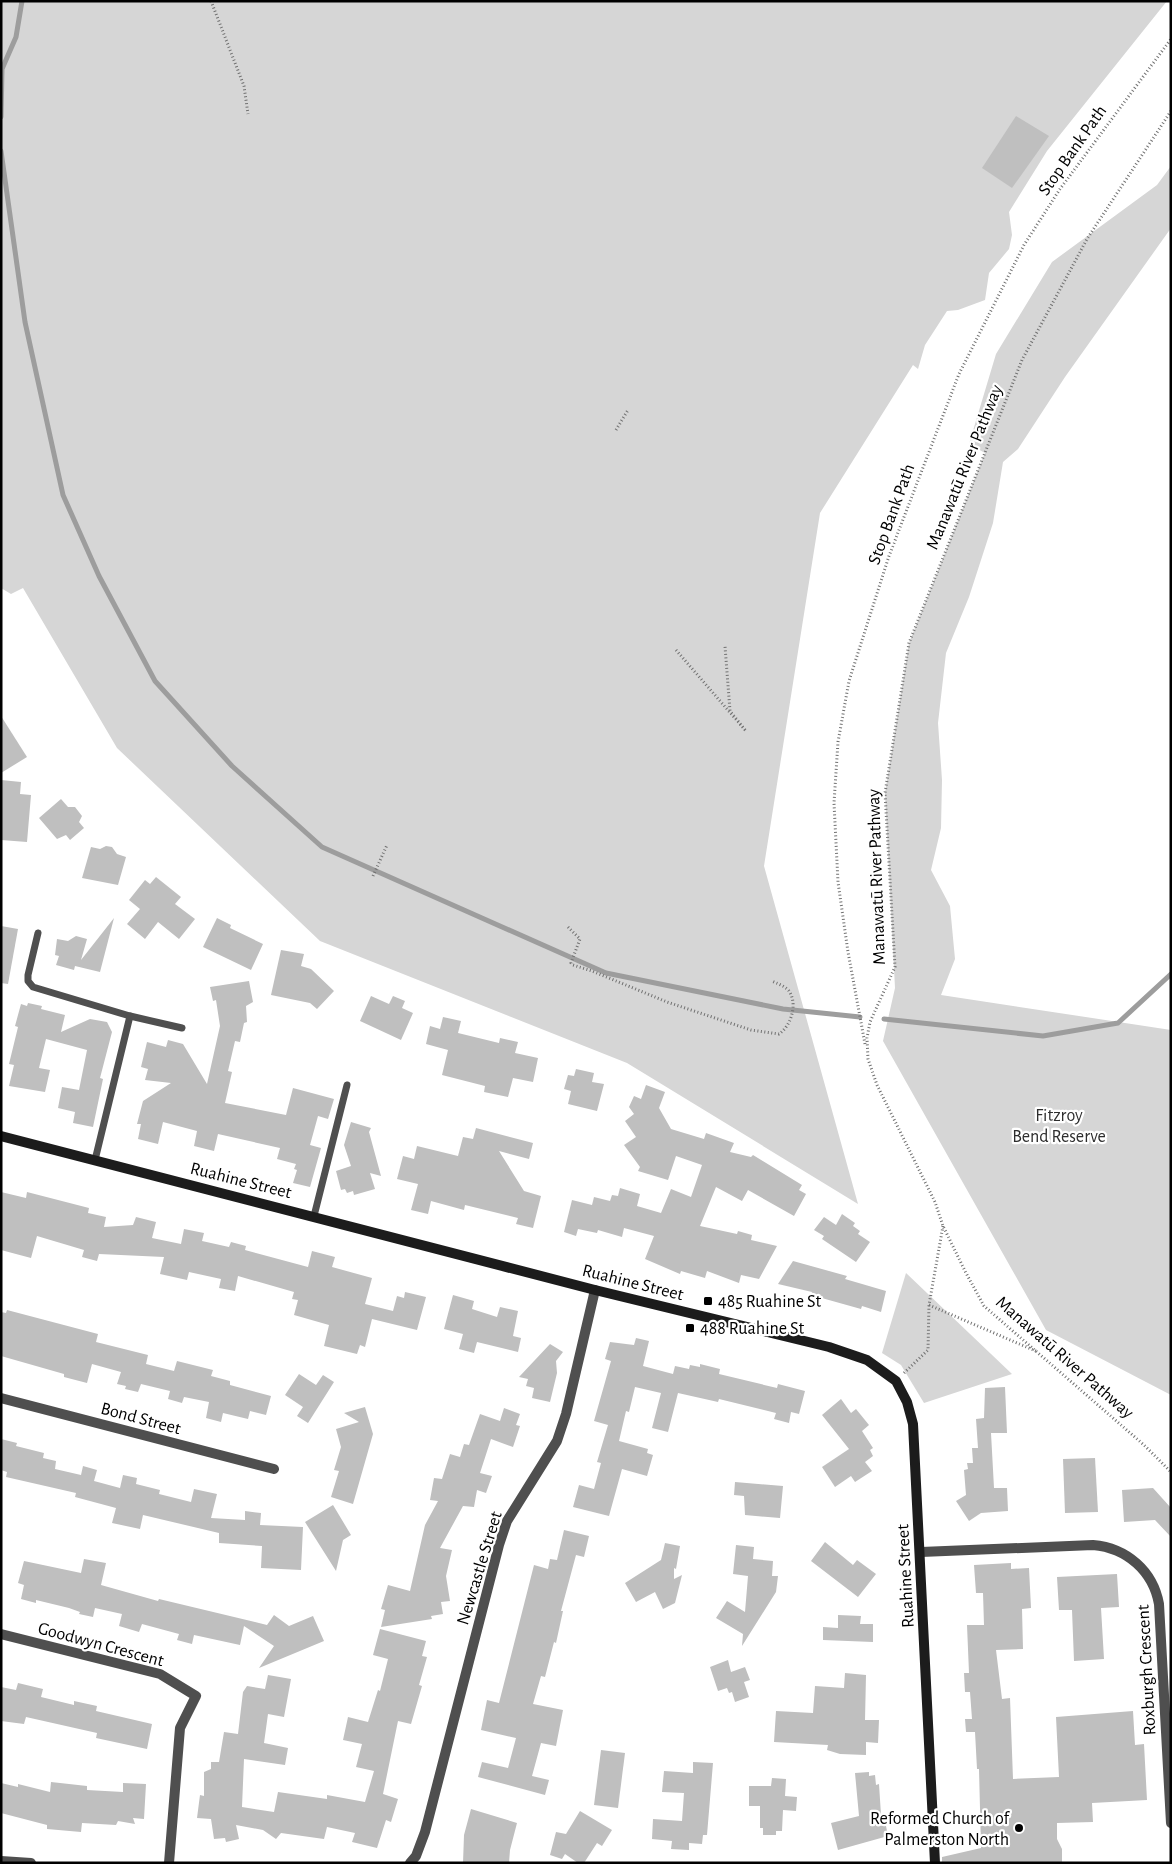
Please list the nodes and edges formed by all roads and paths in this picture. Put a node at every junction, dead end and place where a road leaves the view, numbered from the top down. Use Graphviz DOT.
graph roads {
  1 [pos="211,1"];
  2 [pos="1171,39"];
  3 [pos="1171,111"];
  4 [pos="248,114"];
  5 [pos="628,410"];
  6 [pos="616,430"];
  7 [pos="725,646"];
  8 [pos="676,650"];
  9 [pos="387,845"];
  10 [pos="373,876"];
  11 [pos="568,926"];
  12 [pos="38,932"];
  13 [pos="772,981"];
  14 [pos="130,1016"];
  15 [pos="182,1028"];
  16 [pos="868,1059"];
  17 [pos="348,1085"];
  18 [pos="1,1136"];
  19 [pos="95,1160"];
  20 [pos="314,1216"];
  21 [pos="943,1226"];
  22 [pos="595,1290"];
  23 [pos="928,1305"];
  24 [pos="1041,1354"];
  25 [pos="896,1381"];
  26 [pos="1,1398"];
  27 [pos="274,1469"];
  28 [pos="1171,1472"];
  29 [pos="921,1552"];
  30 [pos="1,1634"];
  31 [pos="1171,1823"];
  32 [pos="1,1861"];
  33 [pos="31,1863"];
  34 [pos="169,1863"];
  35 [pos="410,1863"];
  36 [pos="935,1863"];
  1 -- 4 [label="path"];
  2 -- 16 [label="path, Stop Bank Path"];
  3 -- 16 [label="path, Manawatū River Pathway"];
  5 -- 6 [label="path"];
  7 -- 8 [label="path"];
  9 -- 10 [label="path"];
  11 -- 13 [label="path"];
  12 -- 14 [label="lane"];
  14 -- 15 [label="lane"];
  14 -- 19 [label="lane"];
  16 -- 21 [label="path, Manawatū River Pathway"];
  17 -- 20 [label="lane"];
  18 -- 19 [label="street, Ruahine Street"];
  19 -- 20 [label="street, Ruahine Street"];
  20 -- 22 [label="street, Ruahine Street"];
  21 -- 23 [label="path"];
  21 -- 24 [label="path, Manawatū River Pathway"];
  22 -- 25 [label="street, Ruahine Street"];
  22 -- 35 [label="street, Newcastle Street"];
  23 -- 24 [label="path"];
  23 -- 25 [label="path"];
  24 -- 28 [label="path, Manawatū River Pathway"];
  25 -- 29 [label="street, Ruahine Street"];
  26 -- 27 [label="street, Bond Street"];
  29 -- 31 [label="street, Roxburgh Crescent"];
  29 -- 36 [label="street, Ruahine Street"];
  30 -- 34 [label="street, Goodwyn Crescent"];
  32 -- 33 [label="street"];
}
